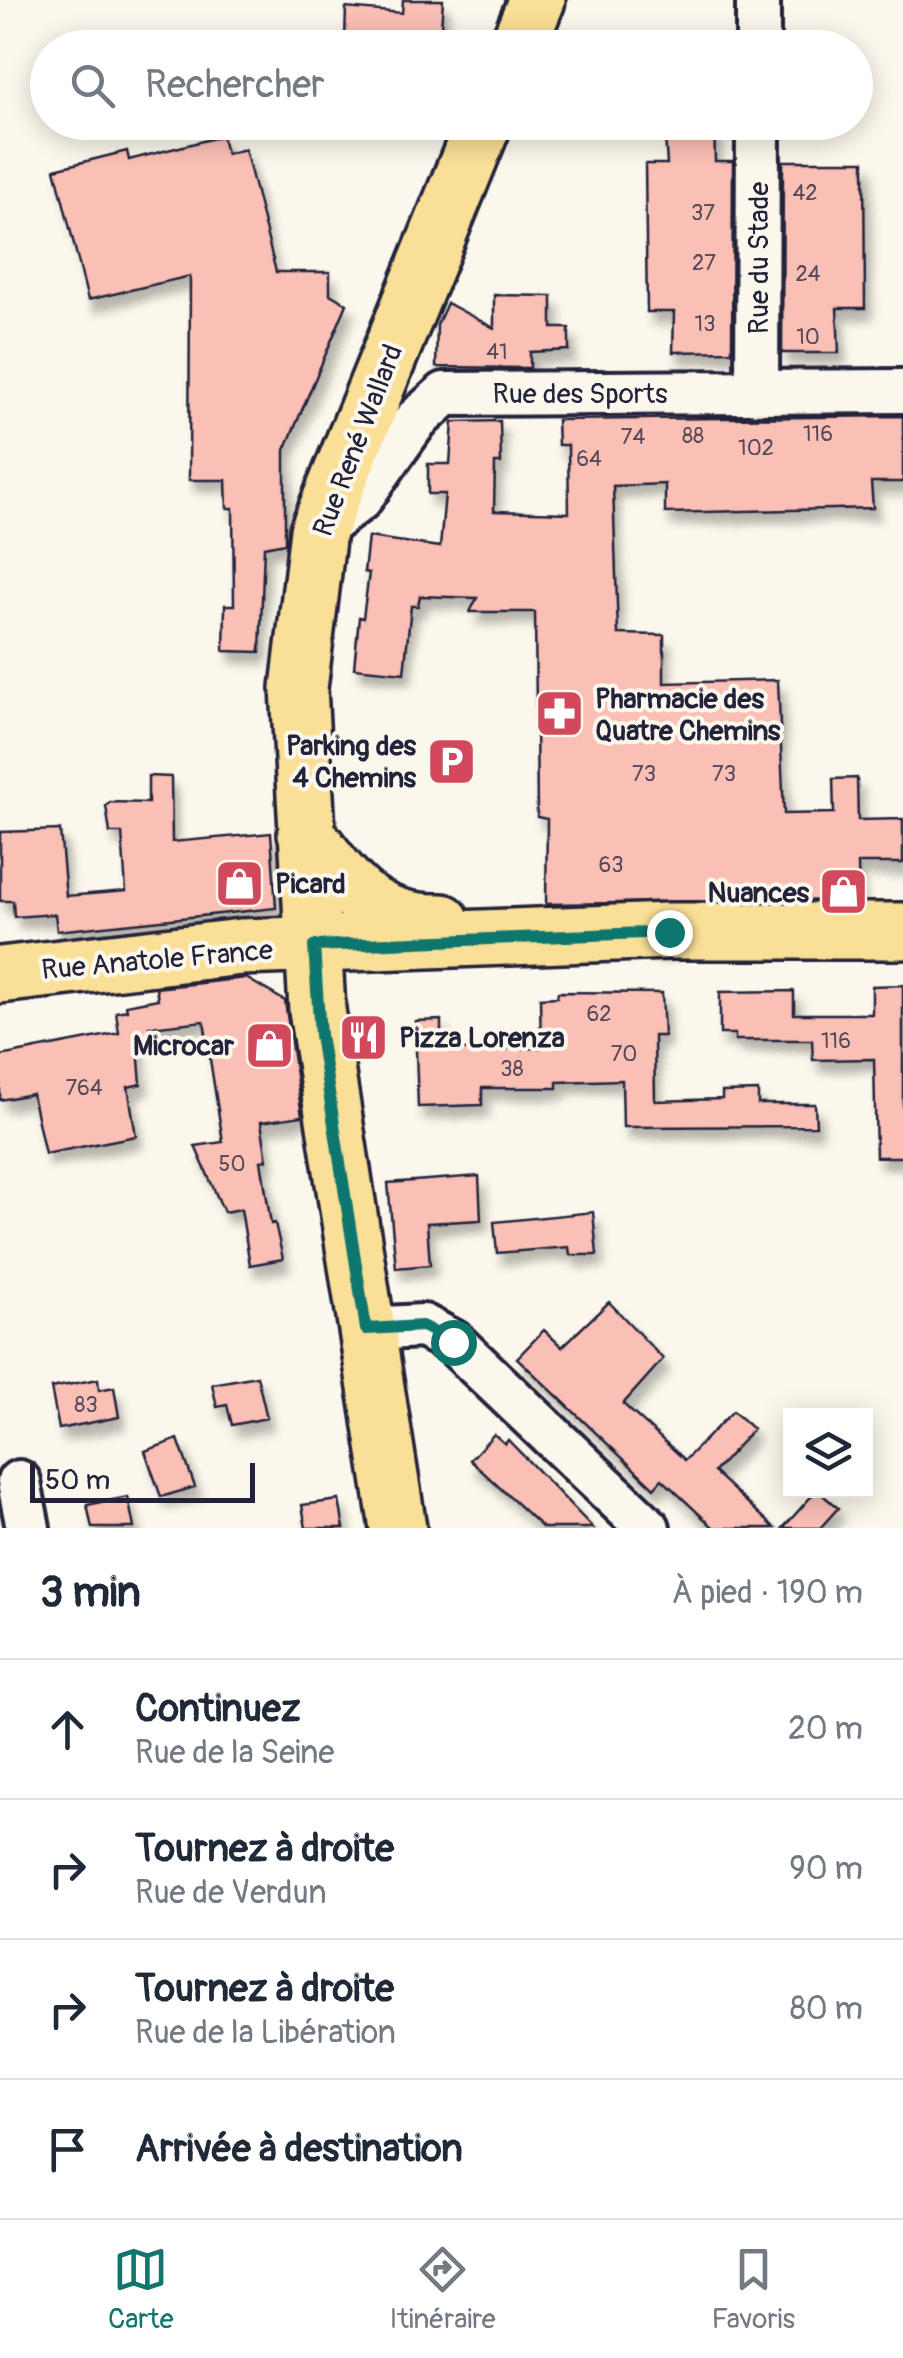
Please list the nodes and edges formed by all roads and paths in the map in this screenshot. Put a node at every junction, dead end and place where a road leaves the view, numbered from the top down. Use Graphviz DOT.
graph roads {
  1 [pos="537,0"];
  2 [pos="758,0"];
  3 [pos="524,30"];
  4 [pos="758,30"];
  5 [pos="477,140"];
  6 [pos="758,140"];
  7 [pos="903,391"];
  8 [pos="757,393"];
  9 [pos="318,531"];
  10 [pos="306,833"];
  11 [pos="903,931"];
  12 [pos="508,937"];
  13 [pos="314,946"];
  14 [pos="0,975"];
  15 [pos="366,1329"];
  16 [pos="19,1482"];
  17 [pos="28,1528"];
  18 [pos="398,1528"];
  19 [pos="648,1528"];
  1 -- 3 [label="main road"];
  2 -- 4 [label="street"];
  5 -- 9 [label="main road, Rue René Wallard"];
  6 -- 8 [label="street, Rue du Stade"];
  7 -- 8 [label="street, Rue des Sports"];
  8 -- 9 [label="street, Rue des Sports"];
  9 -- 10 [label="main road, Rue René Wallard"];
  10 -- 12 [label="main road"];
  10 -- 13 [label="main road, Rue René Wallard"];
  11 -- 12 [label="main road"];
  12 -- 13 [label="main road, Rue Anatole France"];
  13 -- 14 [label="main road, Rue Anatole France"];
  13 -- 15 [label="main road, Rue René Wallard"];
  15 -- 18 [label="main road, Rue René Wallard"];
  15 -- 19 [label="street"];
  16 -- 17 [label="street"];
}
